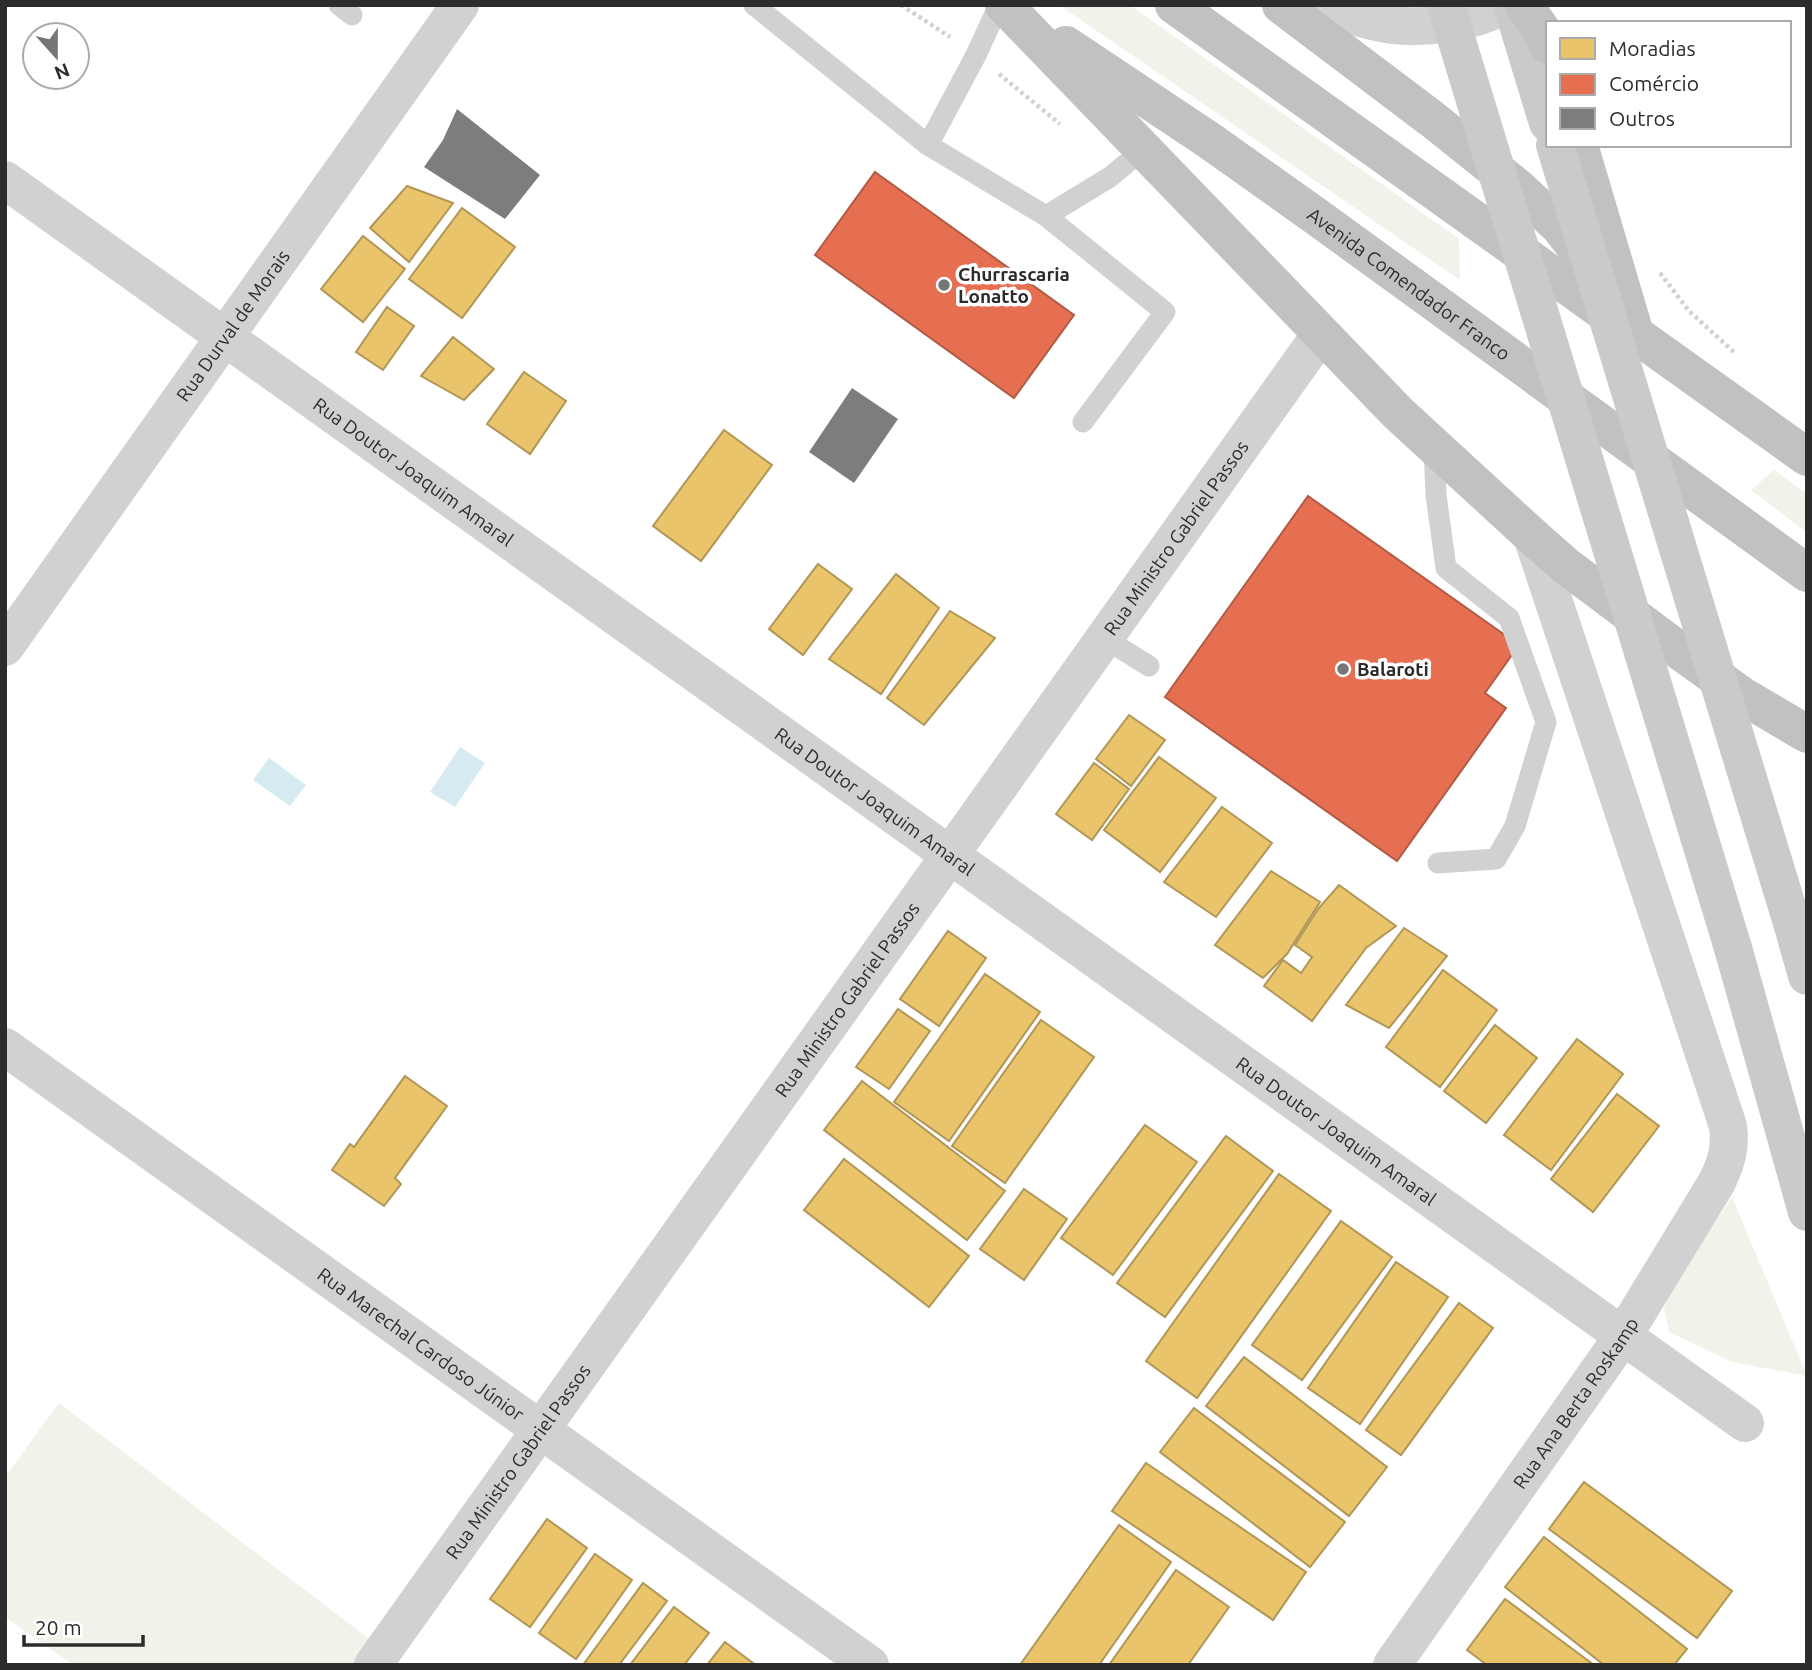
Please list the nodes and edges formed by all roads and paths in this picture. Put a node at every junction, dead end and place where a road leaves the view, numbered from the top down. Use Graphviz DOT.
graph roads {
  1 [pos="460,5"];
  2 [pos="754,5"];
  3 [pos="1003,5"];
  4 [pos="1174,5"];
  5 [pos="1281,5"];
  6 [pos="1323,5"];
  7 [pos="1446,5"];
  8 [pos="1506,5"];
  9 [pos="1512,5"];
  10 [pos="1524,5"];
  11 [pos="1546,40"];
  12 [pos="1546,116"];
  13 [pos="928,145"];
  14 [pos="1556,147"];
  15 [pos="1580,147"];
  16 [pos="1144,149"];
  17 [pos="5,180"];
  18 [pos="1046,216"];
  19 [pos="1659,271"];
  20 [pos="1321,334"];
  21 [pos="1635,334"];
  22 [pos="226,338"];
  23 [pos="1736,355"];
  24 [pos="1083,422"];
  25 [pos="1434,447"];
  26 [pos="1807,457"];
  27 [pos="1532,536"];
  28 [pos="1807,573"];
  29 [pos="1104,638"];
  30 [pos="5,647"];
  31 [pos="1149,666"];
  32 [pos="1807,734"];
  33 [pos="950,855"];
  34 [pos="1438,863"];
  35 [pos="1807,976"];
  36 [pos="5,1047"];
  37 [pos="1807,1212"];
  38 [pos="1623,1336"];
  39 [pos="1745,1423"];
  40 [pos="540,1430"];
  41 [pos="373,1665"];
  42 [pos="870,1665"];
  43 [pos="1392,1665"];
  1 -- 22 [label="street, Rua Durval de Morais"];
  2 -- 13 [label="lane"];
  3 -- 13 [label="lane"];
  3 -- 16 [label="highway"];
  3 -- 28 [label="highway, Avenida Comendador Franco"];
  4 -- 21 [label="highway"];
  5 -- 21 [label="highway"];
  6 -- 8 [label="street"];
  7 -- 37 [label="main road, bridge"];
  9 -- 12 [label="main road"];
  10 -- 11 [label="highway"];
  13 -- 18 [label="lane"];
  14 -- 35 [label="main road, bridge"];
  15 -- 21 [label="highway"];
  16 -- 18 [label="lane"];
  16 -- 20 [label="highway"];
  17 -- 22 [label="street, Rua Doutor Joaquim Amaral"];
  18 -- 24 [label="lane"];
  19 -- 23 [label="path"];
  20 -- 25 [label="highway"];
  20 -- 29 [label="street, Rua Ministro Gabriel Passos"];
  21 -- 26 [label="highway"];
  22 -- 30 [label="street, Rua Durval de Morais"];
  22 -- 33 [label="street, Rua Doutor Joaquim Amaral"];
  25 -- 27 [label="highway"];
  25 -- 34 [label="lane"];
  27 -- 32 [label="highway"];
  27 -- 38 [label="street, Rua Ana Berta Roskamp"];
  29 -- 31 [label="lane"];
  29 -- 33 [label="street, Rua Ministro Gabriel Passos"];
  33 -- 38 [label="street, Rua Doutor Joaquim Amaral"];
  33 -- 40 [label="street, Rua Ministro Gabriel Passos"];
  36 -- 40 [label="street, Rua Marechal Cardoso Júnior"];
  38 -- 39 [label="street, Rua Doutor Joaquim Amaral"];
  38 -- 43 [label="street, Rua Ana Berta Roskamp"];
  40 -- 41 [label="street, Rua Ministro Gabriel Passos"];
  40 -- 42 [label="street, Rua Marechal Cardoso Júnior"];
}
